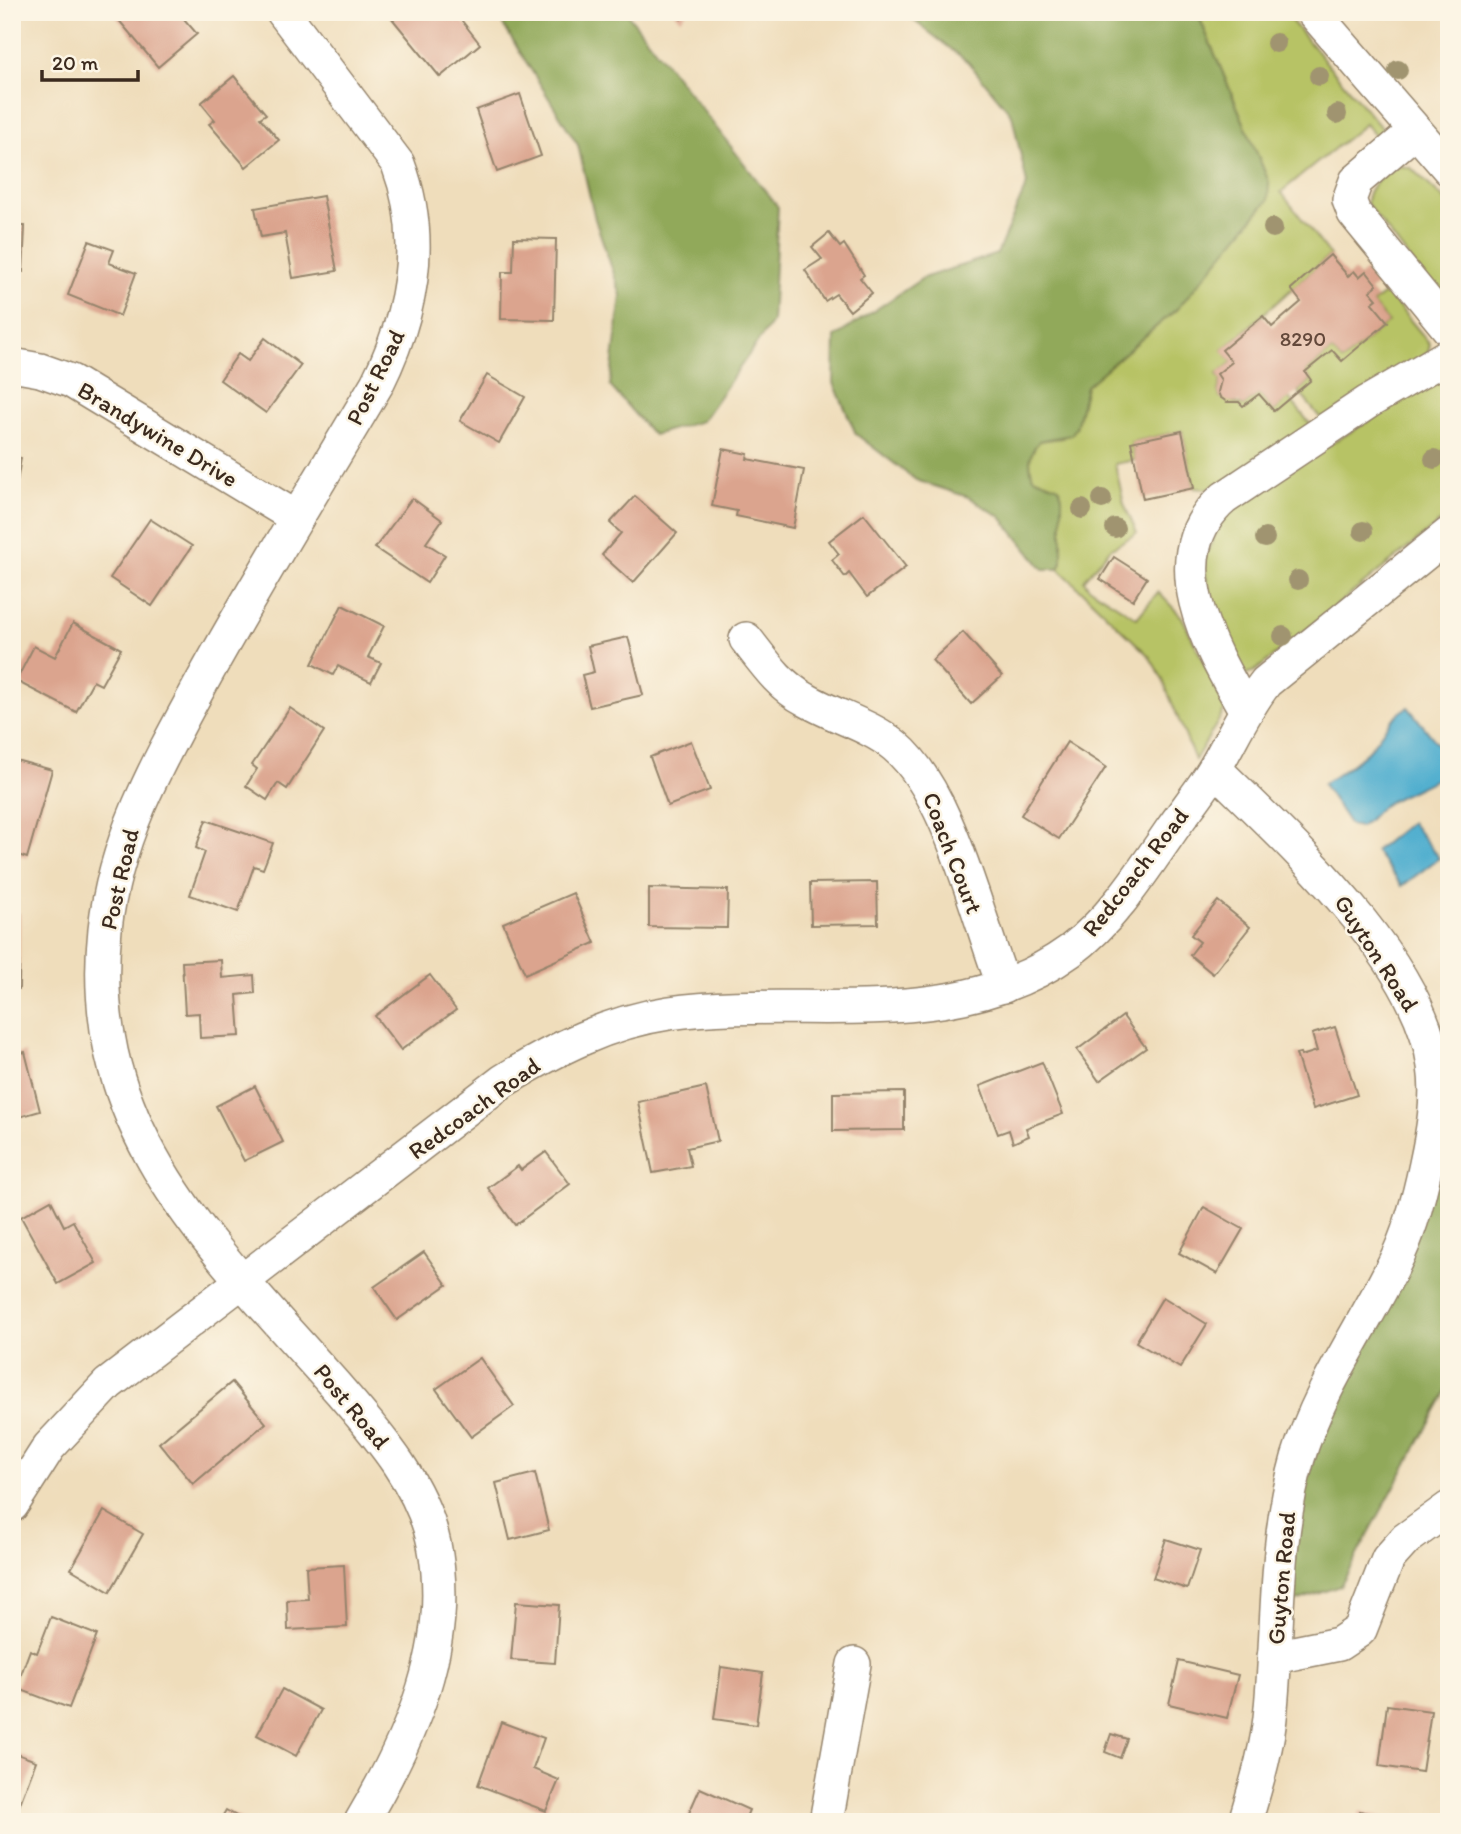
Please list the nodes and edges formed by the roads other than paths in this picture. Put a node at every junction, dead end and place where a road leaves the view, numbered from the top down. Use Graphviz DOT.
graph roads {
  1 [pos="283,12"];
  2 [pos="1313,12"];
  3 [pos="1415,131"];
  4 [pos="1449,169"];
  5 [pos="1449,330"];
  6 [pos="1449,355"];
  7 [pos="12,365"];
  8 [pos="297,518"];
  9 [pos="1449,534"];
  10 [pos="746,639"];
  11 [pos="1245,709"];
  12 [pos="1215,769"];
  13 [pos="1004,986"];
  14 [pos="242,1281"];
  15 [pos="12,1505"];
  16 [pos="1449,1508"];
  17 [pos="1274,1657"];
  18 [pos="854,1664"];
  19 [pos="361,1822"];
  20 [pos="826,1822"];
  21 [pos="1245,1822"];
  1 -- 8 [label="street, Post Road"];
  2 -- 3 [label="street"];
  3 -- 4 [label="street"];
  3 -- 5 [label="street"];
  6 -- 11 [label="street"];
  7 -- 8 [label="street, Brandywine Drive"];
  8 -- 14 [label="street, Post Road"];
  9 -- 11 [label="street"];
  10 -- 13 [label="street, Coach Court"];
  11 -- 12 [label="street"];
  12 -- 13 [label="street, Redcoach Road"];
  12 -- 17 [label="street, Guyton Road"];
  13 -- 14 [label="street, Redcoach Road"];
  14 -- 15 [label="street, Redcoach Road"];
  14 -- 19 [label="street, Post Road"];
  16 -- 17 [label="street"];
  17 -- 21 [label="street, Guyton Road"];
  18 -- 20 [label="street"];
}
